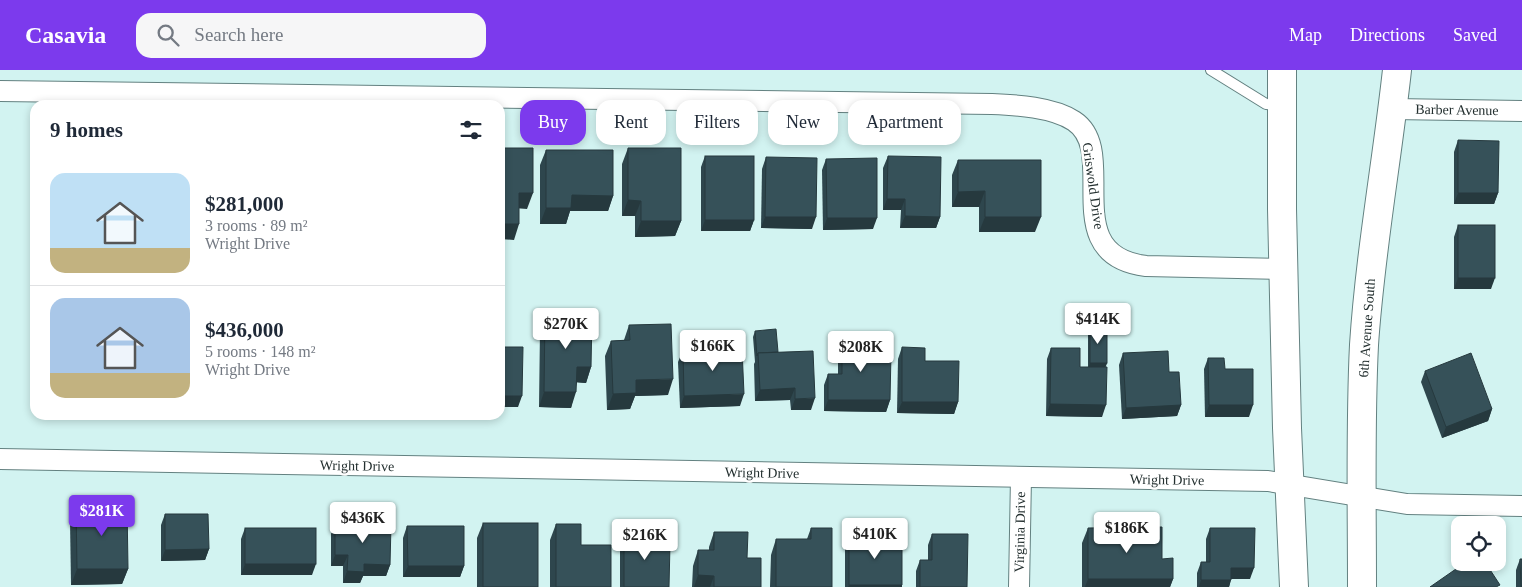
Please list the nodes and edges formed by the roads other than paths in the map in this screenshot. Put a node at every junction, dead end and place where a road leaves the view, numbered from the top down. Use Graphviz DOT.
graph roads {
  1 [pos="1211,70"];
  2 [pos="1282,70"];
  3 [pos="1397,70"];
  4 [pos="0,91"];
  5 [pos="1283,105"];
  6 [pos="1393,109"];
  7 [pos="1522,111"];
  8 [pos="1284,269"];
  9 [pos="0,459"];
  10 [pos="1021,477"];
  11 [pos="1289,483"];
  12 [pos="1362,497"];
  13 [pos="1522,506"];
  14 [pos="1019,587"];
  15 [pos="1294,587"];
  16 [pos="1362,587"];
  1 -- 5 [label="lane"];
  2 -- 5 [label="street"];
  3 -- 6 [label="street, 6th Avenue South"];
  4 -- 8 [label="street, Griswold Drive"];
  5 -- 8 [label="street"];
  6 -- 7 [label="street, Barber Avenue"];
  6 -- 12 [label="street, 6th Avenue South"];
  8 -- 11 [label="street"];
  9 -- 10 [label="street, Wright Drive"];
  10 -- 11 [label="street, Wright Drive"];
  10 -- 14 [label="street, Virginia Drive"];
  11 -- 12 [label="street, Wright Drive"];
  11 -- 15 [label="street"];
  12 -- 13 [label="street, Wright Drive"];
  12 -- 16 [label="street, 6th Avenue South"];
}
